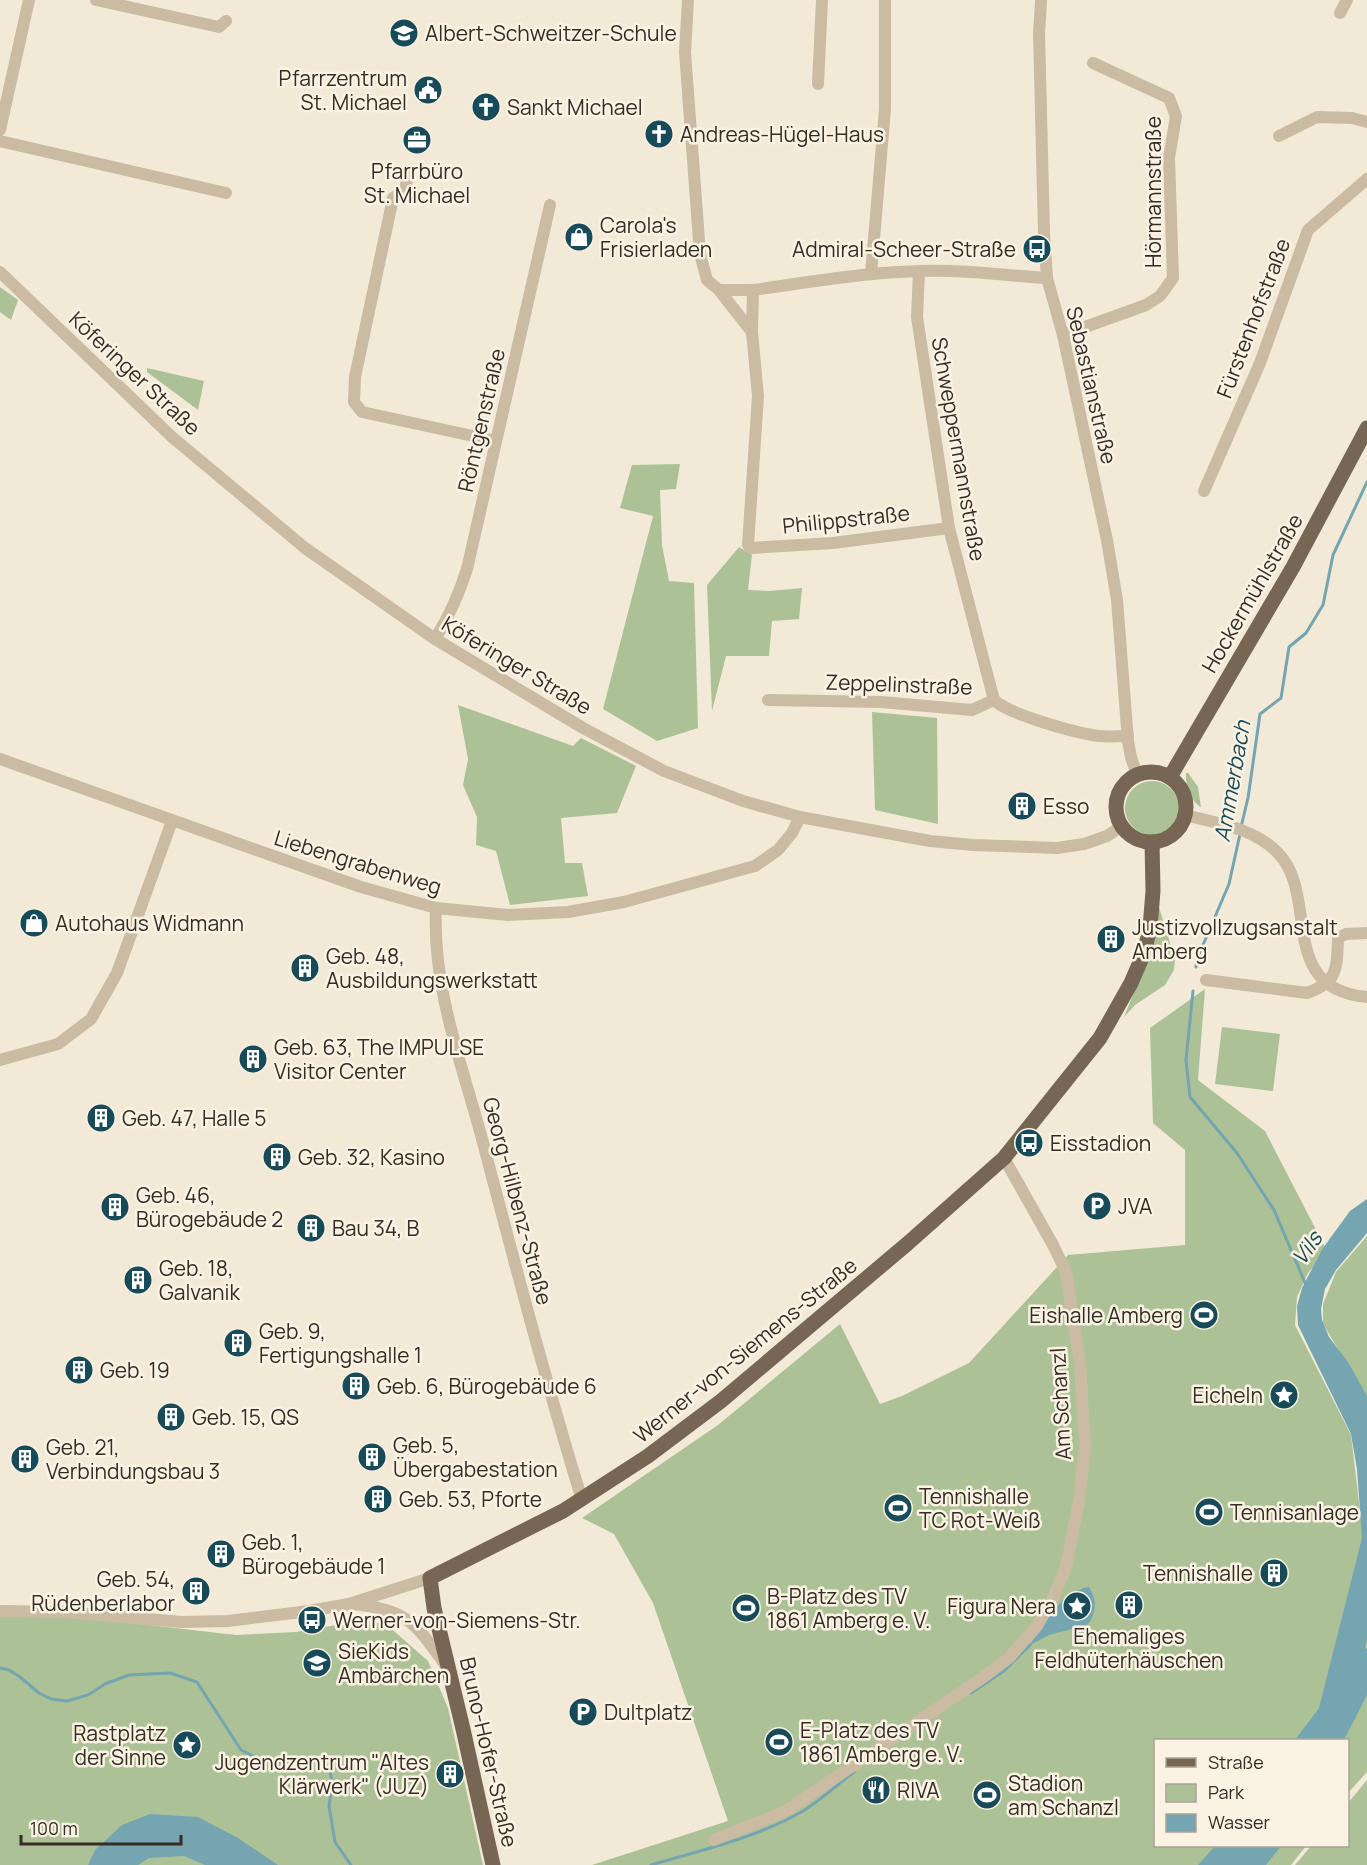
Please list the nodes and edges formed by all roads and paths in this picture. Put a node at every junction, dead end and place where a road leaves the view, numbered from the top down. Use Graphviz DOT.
graph roads {
  1 [pos="29,0"];
  2 [pos="96,0"];
  3 [pos="688,0"];
  4 [pos="822,0"];
  5 [pos="885,0"];
  6 [pos="1347,0"];
  7 [pos="1042,1"];
  8 [pos="1340,13"];
  9 [pos="226,21"];
  10 [pos="1093,63"];
  11 [pos="818,84"];
  12 [pos="1367,122"];
  13 [pos="0,130"];
  14 [pos="1279,136"];
  15 [pos="0,141"];
  16 [pos="408,175"];
  17 [pos="1367,179"];
  18 [pos="226,193"];
  19 [pos="550,205"];
  20 [pos="0,272"];
  21 [pos="919,272"];
  22 [pos="871,274"];
  23 [pos="1047,278"];
  24 [pos="718,290"];
  25 [pos="753,290"];
  26 [pos="752,332"];
  27 [pos="1063,335"];
  28 [pos="1367,428"];
  29 [pos="496,441"];
  30 [pos="1204,491"];
  31 [pos="950,528"];
  32 [pos="435,639"];
  33 [pos="768,700"];
  34 [pos="994,700"];
  35 [pos="1128,736"];
  36 [pos="0,759"];
  37 [pos="1137,775"];
  38 [pos="1170,777"];
  39 [pos="1185,815"];
  40 [pos="800,817"];
  41 [pos="172,821"];
  42 [pos="1122,826"];
  43 [pos="1152,842"];
  44 [pos="436,909"];
  45 [pos="1367,933"];
  46 [pos="1206,980"];
  47 [pos="1328,982"];
  48 [pos="1367,997"];
  49 [pos="0,1060"];
  50 [pos="1004,1158"];
  51 [pos="582,1500"];
  52 [pos="430,1578"];
  53 [pos="349,1604"];
  54 [pos="0,1611"];
  55 [pos="450,1670"];
  56 [pos="714,1840"];
  57 [pos="493,1865"];
  1 -- 13 [label="street"];
  2 -- 9 [label="street"];
  3 -- 24 [label="street"];
  4 -- 11 [label="street"];
  5 -- 22 [label="street"];
  6 -- 8 [label="street"];
  7 -- 23 [label="street, Sebastianstraße"];
  10 -- 27 [label="street, Hörmannstraße"];
  12 -- 14 [label="street"];
  15 -- 18 [label="street"];
  16 -- 29 [label="street"];
  17 -- 30 [label="street, Fürstenhofstraße"];
  19 -- 29 [label="street, Röntgenstraße"];
  20 -- 32 [label="street, Köferinger Straße"];
  21 -- 22 [label="street"];
  21 -- 23 [label="street"];
  21 -- 31 [label="street, Schweppermannstraße"];
  22 -- 25 [label="street"];
  23 -- 27 [label="street, Sebastianstraße"];
  24 -- 25 [label="street"];
  24 -- 26 [label="street"];
  25 -- 26 [label="street"];
  26 -- 31 [label="street, Philippstraße"];
  27 -- 35 [label="street, Sebastianstraße"];
  28 -- 38 [label="main road, Hockermühlstraße"];
  29 -- 32 [label="street, Röntgenstraße"];
  31 -- 34 [label="street, Schweppermannstraße"];
  32 -- 40 [label="street, Köferinger Straße"];
  33 -- 34 [label="street, Zeppelinstraße"];
  34 -- 35 [label="street, Zeppelinstraße"];
  35 -- 37 [label="street, Sebastianstraße"];
  36 -- 41 [label="street, Liebengrabenweg"];
  37 -- 38 [label="main road"];
  37 -- 42 [label="main road"];
  38 -- 39 [label="main road"];
  39 -- 43 [label="main road"];
  39 -- 47 [label="street"];
  40 -- 42 [label="street, Köferinger Straße"];
  40 -- 44 [label="street, Liebengrabenweg"];
  41 -- 44 [label="street, Liebengrabenweg"];
  41 -- 49 [label="street"];
  42 -- 43 [label="main road"];
  43 -- 50 [label="main road, Werner-von-Siemens-Straße"];
  44 -- 51 [label="street, Georg-Hilbenz-Straße"];
  45 -- 47 [label="street"];
  46 -- 47 [label="street"];
  47 -- 48 [label="street"];
  50 -- 51 [label="main road, Werner-von-Siemens-Straße"];
  50 -- 56 [label="street, Am Schanzl"];
  51 -- 52 [label="main road, Werner-von-Siemens-Straße"];
  52 -- 53 [label="street, Werner-von-Siemens-Straße"];
  52 -- 55 [label="main road, Bruno-Hofer-Straße"];
  53 -- 54 [label="street, Werner-von-Siemens-Straße"];
  53 -- 55 [label="street"];
  55 -- 57 [label="main road, Bruno-Hofer-Straße"];
}
